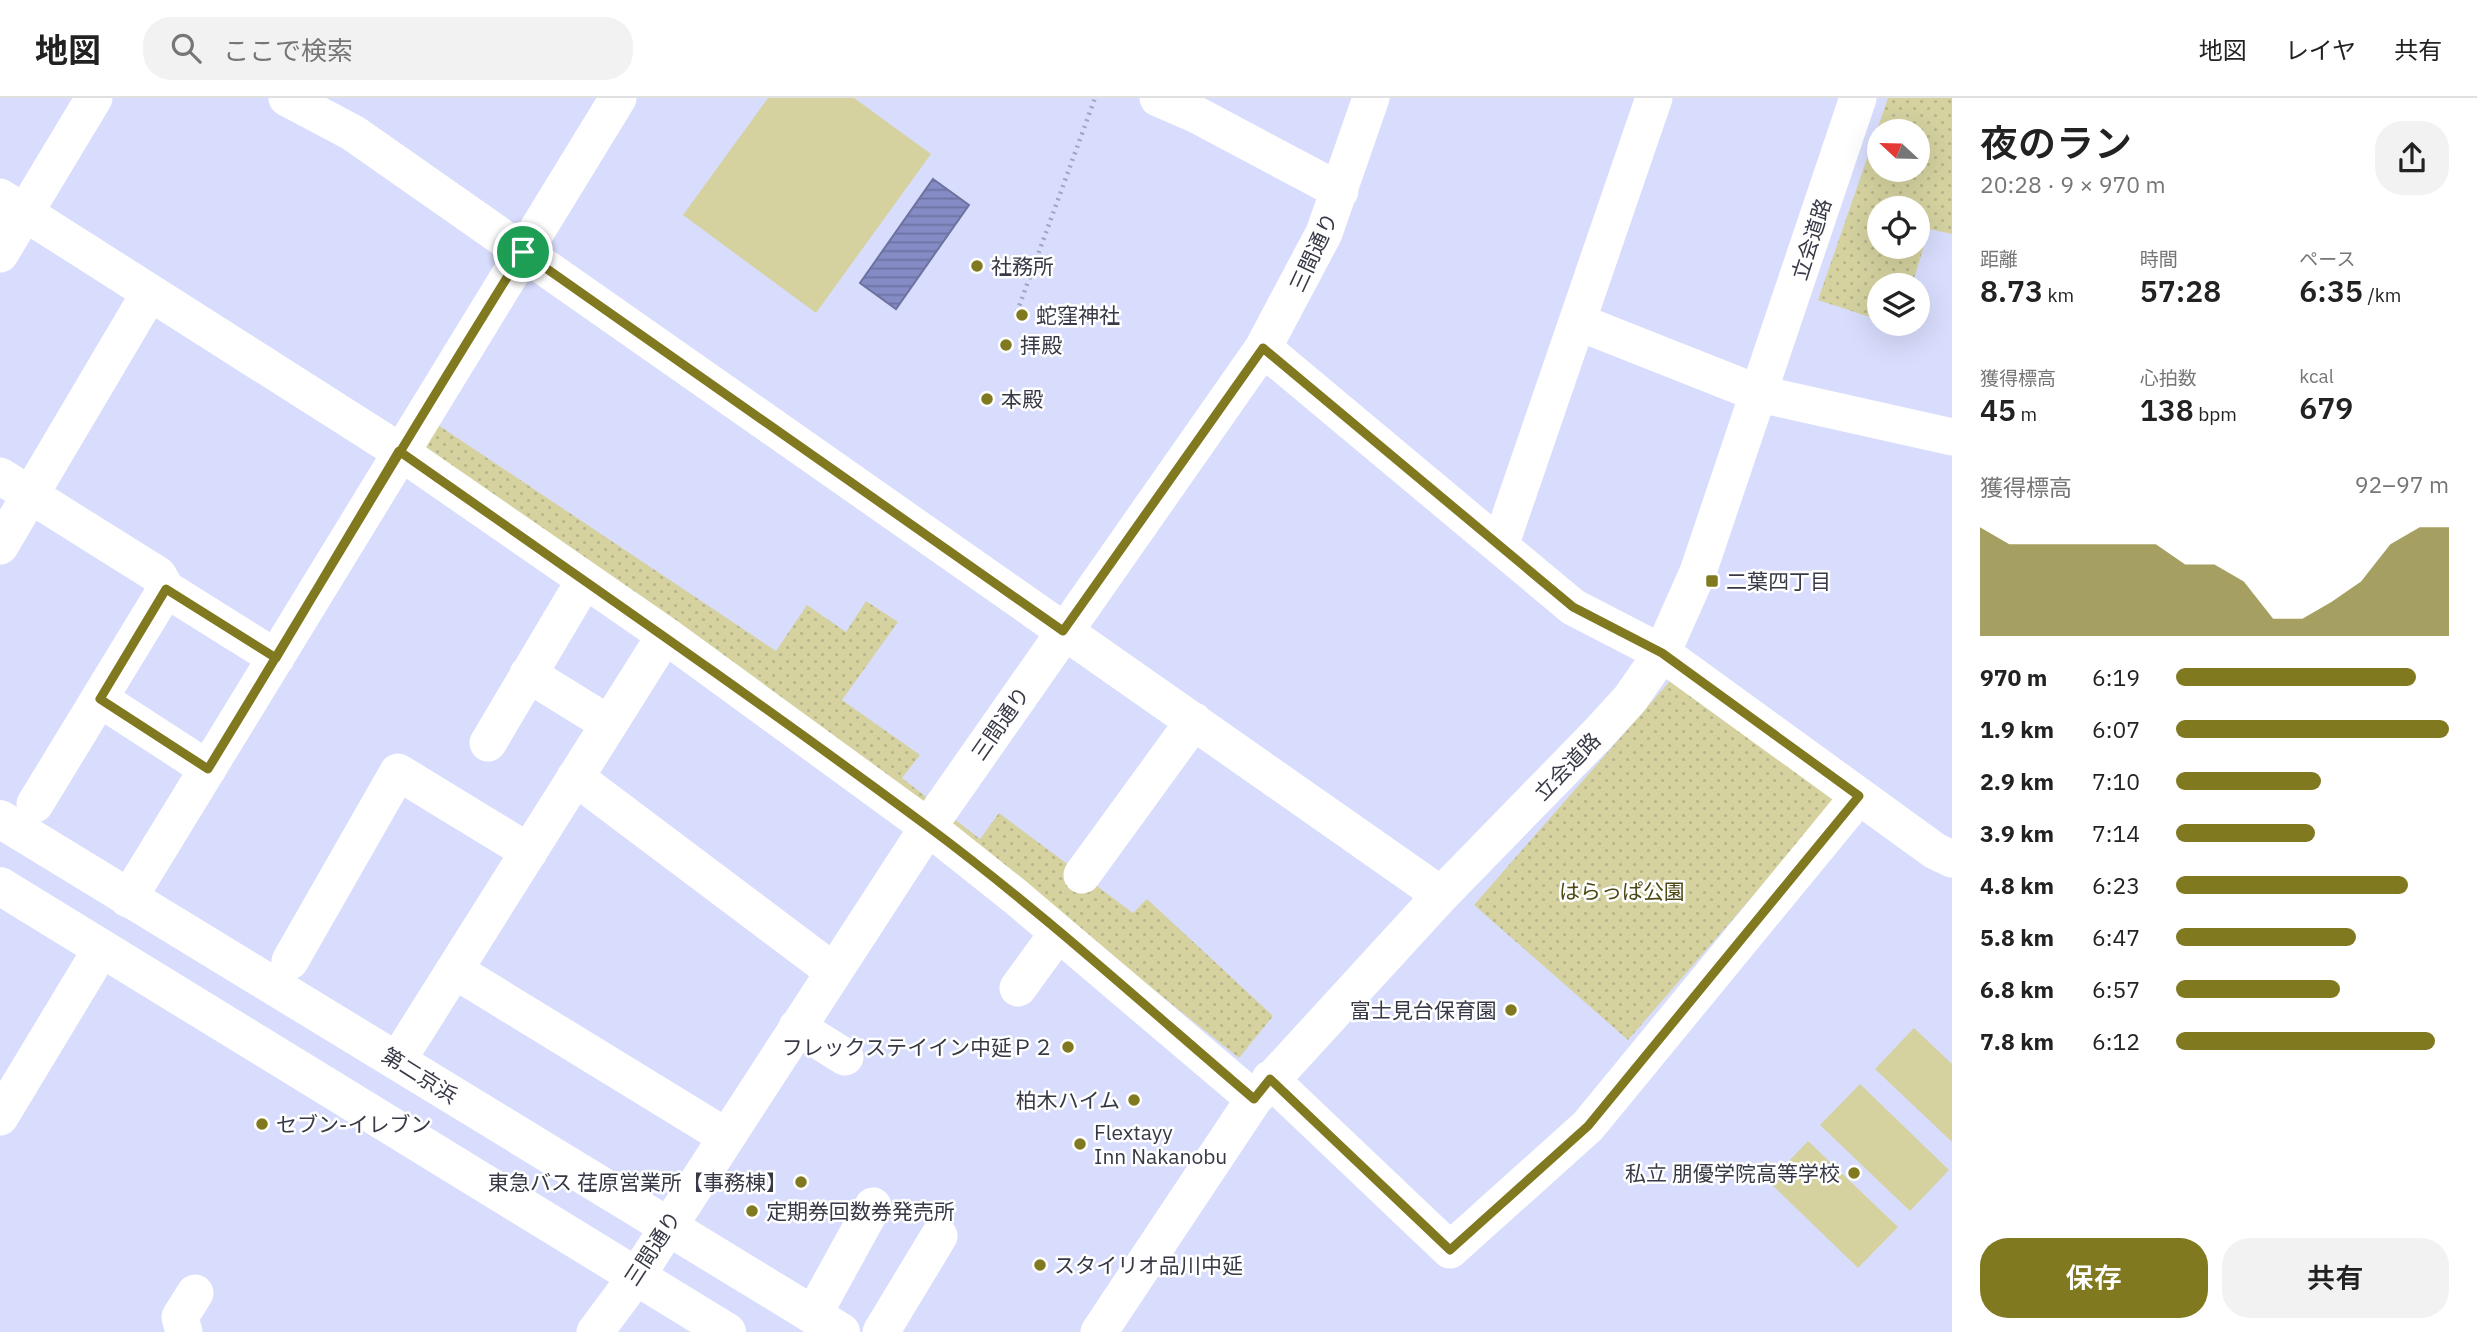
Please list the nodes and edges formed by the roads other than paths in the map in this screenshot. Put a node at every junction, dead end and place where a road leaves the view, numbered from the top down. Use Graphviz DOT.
graph roads {
  1 [pos="94,98"];
  2 [pos="287,98"];
  3 [pos="618,98"];
  4 [pos="1371,98"];
  5 [pos="1654,98"];
  6 [pos="1858,98"];
  7 [pos="1173,101"];
  8 [pos="1340,191"];
  9 [pos="12,205"];
  10 [pos="523,252"];
  11 [pos="0,254"];
  12 [pos="149,294"];
  13 [pos="1577,321"];
  14 [pos="1263,348"];
  15 [pos="1760,394"];
  16 [pos="1952,437"];
  17 [pos="399,451"];
  18 [pos="0,476"];
  19 [pos="31,495"];
  20 [pos="0,546"];
  21 [pos="1500,546"];
  22 [pos="166,589"];
  23 [pos="574,598"];
  24 [pos="1063,631"];
  25 [pos="655,650"];
  26 [pos="1662,653"];
  27 [pos="276,658"];
  28 [pos="528,674"];
  29 [pos="100,699"];
  30 [pos="1194,721"];
  31 [pos="609,724"];
  32 [pos="488,743"];
  33 [pos="208,769"];
  34 [pos="575,777"];
  35 [pos="1859,796"];
  36 [pos="35,804"];
  37 [pos="0,819"];
  38 [pos="928,827"];
  39 [pos="529,852"];
  40 [pos="1952,859"];
  41 [pos="1082,875"];
  42 [pos="0,886"];
  43 [pos="1441,895"];
  44 [pos="128,899"];
  45 [pos="1058,933"];
  46 [pos="102,948"];
  47 [pos="290,961"];
  48 [pos="454,970"];
  49 [pos="833,971"];
  50 [pos="1018,988"];
  51 [pos="797,1027"];
  52 [pos="845,1057"];
  53 [pos="397,1061"];
  54 [pos="1262,1089"];
  55 [pos="0,1117"];
  56 [pos="725,1136"];
  57 [pos="873,1206"];
  58 [pos="668,1224"];
  59 [pos="939,1236"];
  60 [pos="636,1277"];
  61 [pos="195,1293"];
  62 [pos="827,1324"];
  63 [pos="184,1332"];
  64 [pos="595,1332"];
  65 [pos="727,1332"];
  66 [pos="881,1332"];
  67 [pos="1099,1332"];
  1 -- 9 [label="street"];
  2 -- 10 [label="street"];
  3 -- 10 [label="street"];
  4 -- 8 [label="street, 三間通り"];
  5 -- 13 [label="street"];
  6 -- 15 [label="street, 立会道路"];
  7 -- 8 [label="street"];
  8 -- 14 [label="street, 三間通り"];
  9 -- 11 [label="street"];
  9 -- 12 [label="street"];
  10 -- 17 [label="street"];
  10 -- 24 [label="street"];
  12 -- 17 [label="street"];
  12 -- 19 [label="street"];
  13 -- 15 [label="street"];
  13 -- 21 [label="street"];
  14 -- 21 [label="street"];
  14 -- 24 [label="street, 三間通り"];
  15 -- 16 [label="street"];
  15 -- 26 [label="street, 立会道路"];
  17 -- 27 [label="street"];
  17 -- 38 [label="street"];
  18 -- 19 [label="street"];
  19 -- 20 [label="street"];
  19 -- 22 [label="street"];
  21 -- 26 [label="street"];
  22 -- 27 [label="street"];
  22 -- 29 [label="street"];
  23 -- 28 [label="street"];
  24 -- 30 [label="street"];
  24 -- 38 [label="street, 三間通り"];
  25 -- 31 [label="street"];
  26 -- 35 [label="street"];
  26 -- 43 [label="street, 立会道路"];
  27 -- 33 [label="street"];
  28 -- 31 [label="street"];
  28 -- 32 [label="street"];
  29 -- 33 [label="street"];
  29 -- 36 [label="street"];
  30 -- 41 [label="street"];
  30 -- 43 [label="street"];
  31 -- 34 [label="street"];
  33 -- 44 [label="street"];
  34 -- 39 [label="street"];
  34 -- 49 [label="street"];
  35 -- 40 [label="street"];
  35 -- 54 [label="street"];
  37 -- 44 [label="highway, 第二京浜"];
  38 -- 45 [label="street"];
  38 -- 49 [label="street, 三間通り"];
  39 -- 47 [label="street"];
  39 -- 48 [label="street"];
  42 -- 46 [label="highway"];
  43 -- 54 [label="street, 立会道路"];
  44 -- 53 [label="highway, 第二京浜"];
  45 -- 50 [label="street"];
  45 -- 54 [label="street"];
  46 -- 55 [label="street"];
  46 -- 60 [label="highway"];
  48 -- 53 [label="street"];
  48 -- 56 [label="street"];
  49 -- 51 [label="street, 三間通り"];
  51 -- 52 [label="street"];
  51 -- 56 [label="street, 三間通り"];
  53 -- 58 [label="highway, 第二京浜"];
  54 -- 67 [label="street, 立会道路"];
  56 -- 58 [label="street, 三間通り"];
  57 -- 62 [label="street"];
  58 -- 60 [label="street, 三間通り"];
  58 -- 62 [label="highway, 第二京浜"];
  59 -- 66 [label="street"];
  60 -- 64 [label="street, 三間通り"];
  60 -- 65 [label="highway"];
  61 -- 63 [label="street"];
}
